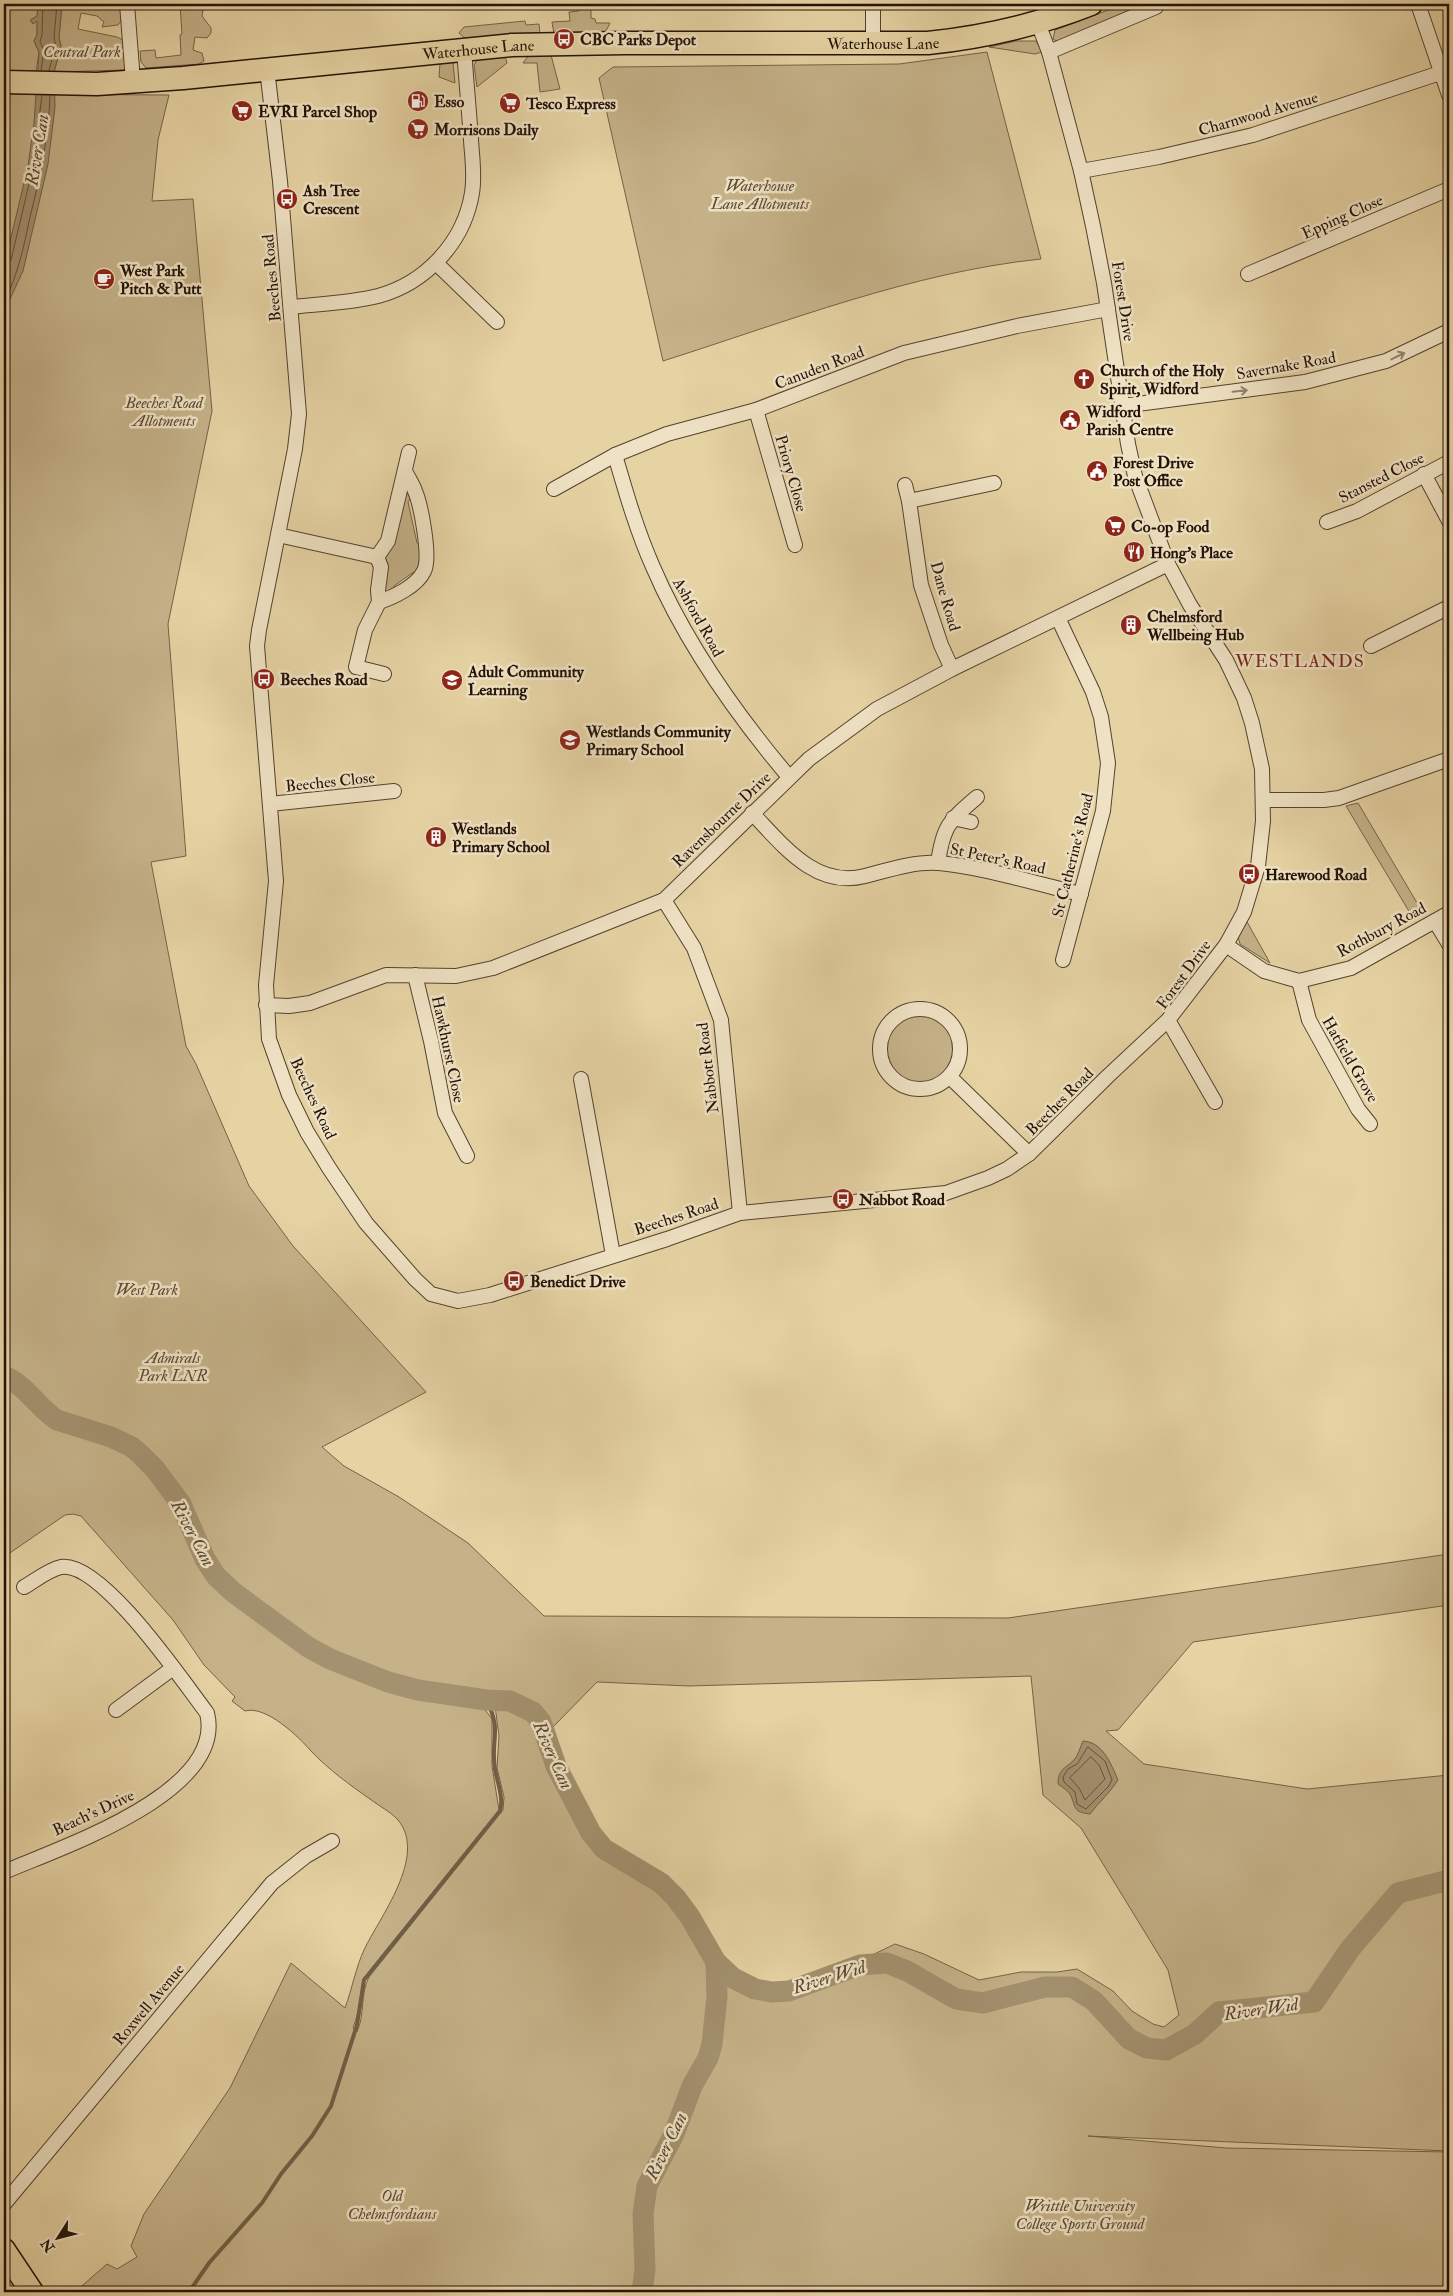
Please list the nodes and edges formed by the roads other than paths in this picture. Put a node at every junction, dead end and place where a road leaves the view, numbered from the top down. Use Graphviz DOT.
graph roads {
  1 [pos="127,4"];
  2 [pos="873,4"];
  3 [pos="1091,4"];
  4 [pos="1418,4"];
  5 [pos="1156,7"];
  6 [pos="1038,23"];
  7 [pos="873,43"];
  8 [pos="464,49"];
  9 [pos="1049,52"];
  10 [pos="267,69"];
  11 [pos="1440,73"];
  12 [pos="133,81"];
  13 [pos="6,82"];
  14 [pos="1449,95"];
  15 [pos="1081,171"];
  16 [pos="1449,190"];
  17 [pos="436,263"];
  18 [pos="1248,274"];
  19 [pos="291,307"];
  20 [pos="1108,309"];
  21 [pos="496,322"];
  22 [pos="1449,331"];
  23 [pos="1122,406"];
  24 [pos="756,410"];
  25 [pos="409,452"];
  26 [pos="615,455"];
  27 [pos="1449,462"];
  28 [pos="406,473"];
  29 [pos="1424,474"];
  30 [pos="994,482"];
  31 [pos="905,485"];
  32 [pos="554,489"];
  33 [pos="909,501"];
  34 [pos="1327,522"];
  35 [pos="1449,522"];
  36 [pos="278,535"];
  37 [pos="795,545"];
  38 [pos="377,557"];
  39 [pos="1168,564"];
  40 [pos="379,602"];
  41 [pos="1449,607"];
  42 [pos="1058,618"];
  43 [pos="1371,646"];
  44 [pos="952,669"];
  45 [pos="384,674"];
  46 [pos="1449,759"];
  47 [pos="789,778"];
  48 [pos="394,791"];
  49 [pos="977,797"];
  50 [pos="1264,800"];
  51 [pos="270,804"];
  52 [pos="752,813"];
  53 [pos="953,818"];
  54 [pos="971,822"];
  55 [pos="938,863"];
  56 [pos="1081,894"];
  57 [pos="664,900"];
  58 [pos="1449,913"];
  59 [pos="1435,921"];
  60 [pos="1449,944"];
  61 [pos="1226,945"];
  62 [pos="1063,960"];
  63 [pos="415,976"];
  64 [pos="1299,981"];
  65 [pos="266,1005"];
  66 [pos="1168,1020"];
  67 [pos="950,1077"];
  68 [pos="581,1079"];
  69 [pos="1215,1102"];
  70 [pos="1370,1124"];
  71 [pos="1029,1154"];
  72 [pos="467,1156"];
  73 [pos="740,1213"];
  74 [pos="614,1255"];
  75 [pos="24,1587"];
  76 [pos="173,1668"];
  77 [pos="116,1710"];
  78 [pos="332,1841"];
  79 [pos="4,1872"];
  80 [pos="4,2204"];
  81 [pos="4,2250"];
  82 [pos="32,2292"];
  1 -- 12 [label="street"];
  2 -- 7 [label="street"];
  3 -- 6 [label="main road, Waterhouse Lane"];
  4 -- 11 [label="street"];
  5 -- 9 [label="street"];
  6 -- 7 [label="main road, Waterhouse Lane"];
  6 -- 9 [label="street, Forest Drive"];
  7 -- 8 [label="main road, Waterhouse Lane"];
  8 -- 10 [label="main road, Waterhouse Lane"];
  8 -- 17 [label="street"];
  9 -- 15 [label="street, Forest Drive"];
  10 -- 12 [label="main road, Waterhouse Lane"];
  10 -- 19 [label="street, Beeches Road"];
  11 -- 14 [label="street"];
  11 -- 15 [label="street, Charnwood Avenue"];
  12 -- 13 [label="main road, Waterhouse Lane"];
  15 -- 20 [label="street, Forest Drive"];
  16 -- 18 [label="street, Epping Close"];
  17 -- 19 [label="street"];
  17 -- 21 [label="street"];
  19 -- 36 [label="street, Beeches Road"];
  20 -- 23 [label="street, Forest Drive"];
  20 -- 24 [label="street, Canuden Road"];
  23 -- 22 [label="street, Savernake Road, one-way"];
  23 -- 39 [label="street, Forest Drive"];
  24 -- 26 [label="street, Canuden Road"];
  24 -- 37 [label="street, Priory Close"];
  25 -- 28 [label="street"];
  26 -- 32 [label="street, Canuden Road"];
  26 -- 47 [label="street, Ashford Road"];
  27 -- 29 [label="street, Stansted Close"];
  28 -- 38 [label="street"];
  28 -- 40 [label="street"];
  29 -- 34 [label="street, Stansted Close"];
  29 -- 35 [label="street"];
  30 -- 33 [label="street"];
  31 -- 33 [label="street, Dane Road"];
  33 -- 44 [label="street, Dane Road"];
  36 -- 38 [label="street"];
  36 -- 51 [label="street, Beeches Road"];
  38 -- 40 [label="street"];
  39 -- 42 [label="street, Ravensbourne Drive"];
  39 -- 50 [label="street, Forest Drive"];
  40 -- 45 [label="street"];
  41 -- 43 [label="street"];
  42 -- 44 [label="street, Ravensbourne Drive"];
  42 -- 56 [label="street, St Catherine's Road"];
  44 -- 47 [label="street, Ravensbourne Drive"];
  46 -- 50 [label="street"];
  47 -- 52 [label="street, Ravensbourne Drive"];
  48 -- 51 [label="street, Beeches Close"];
  49 -- 53 [label="street, St Peter's Road"];
  50 -- 61 [label="street, Forest Drive"];
  51 -- 65 [label="street, Beeches Road"];
  52 -- 55 [label="street, St Peter's Road"];
  52 -- 57 [label="street, Ravensbourne Drive"];
  53 -- 54 [label="street, St Peter's Road"];
  53 -- 55 [label="street, St Peter's Road"];
  55 -- 56 [label="street, St Peter's Road"];
  56 -- 62 [label="street, St Catherine's Road"];
  57 -- 63 [label="street, Ravensbourne Drive"];
  57 -- 73 [label="street, Nabbott Road"];
  58 -- 59 [label="street, Rothbury Road"];
  59 -- 60 [label="street"];
  59 -- 64 [label="street, Rothbury Road"];
  61 -- 64 [label="street, Forest Drive"];
  61 -- 66 [label="street, Forest Drive"];
  63 -- 65 [label="street, Ravensbourne Drive"];
  63 -- 72 [label="street, Hawkhurst Close"];
  64 -- 70 [label="street, Hatfield Grove"];
  65 -- 74 [label="street, Beeches Road"];
  66 -- 69 [label="street, Forest Drive"];
  66 -- 71 [label="street, Beeches Road"];
  67 -- 67 [label="street"];
  67 -- 71 [label="street"];
  68 -- 74 [label="street"];
  71 -- 73 [label="street, Beeches Road"];
  73 -- 74 [label="street, Beeches Road"];
  75 -- 76 [label="street, Beach's Drive"];
  76 -- 77 [label="street"];
  76 -- 79 [label="street, Beach's Drive"];
  78 -- 80 [label="street, Roxwell Avenue"];
  81 -- 82 [label="main road"];
}
